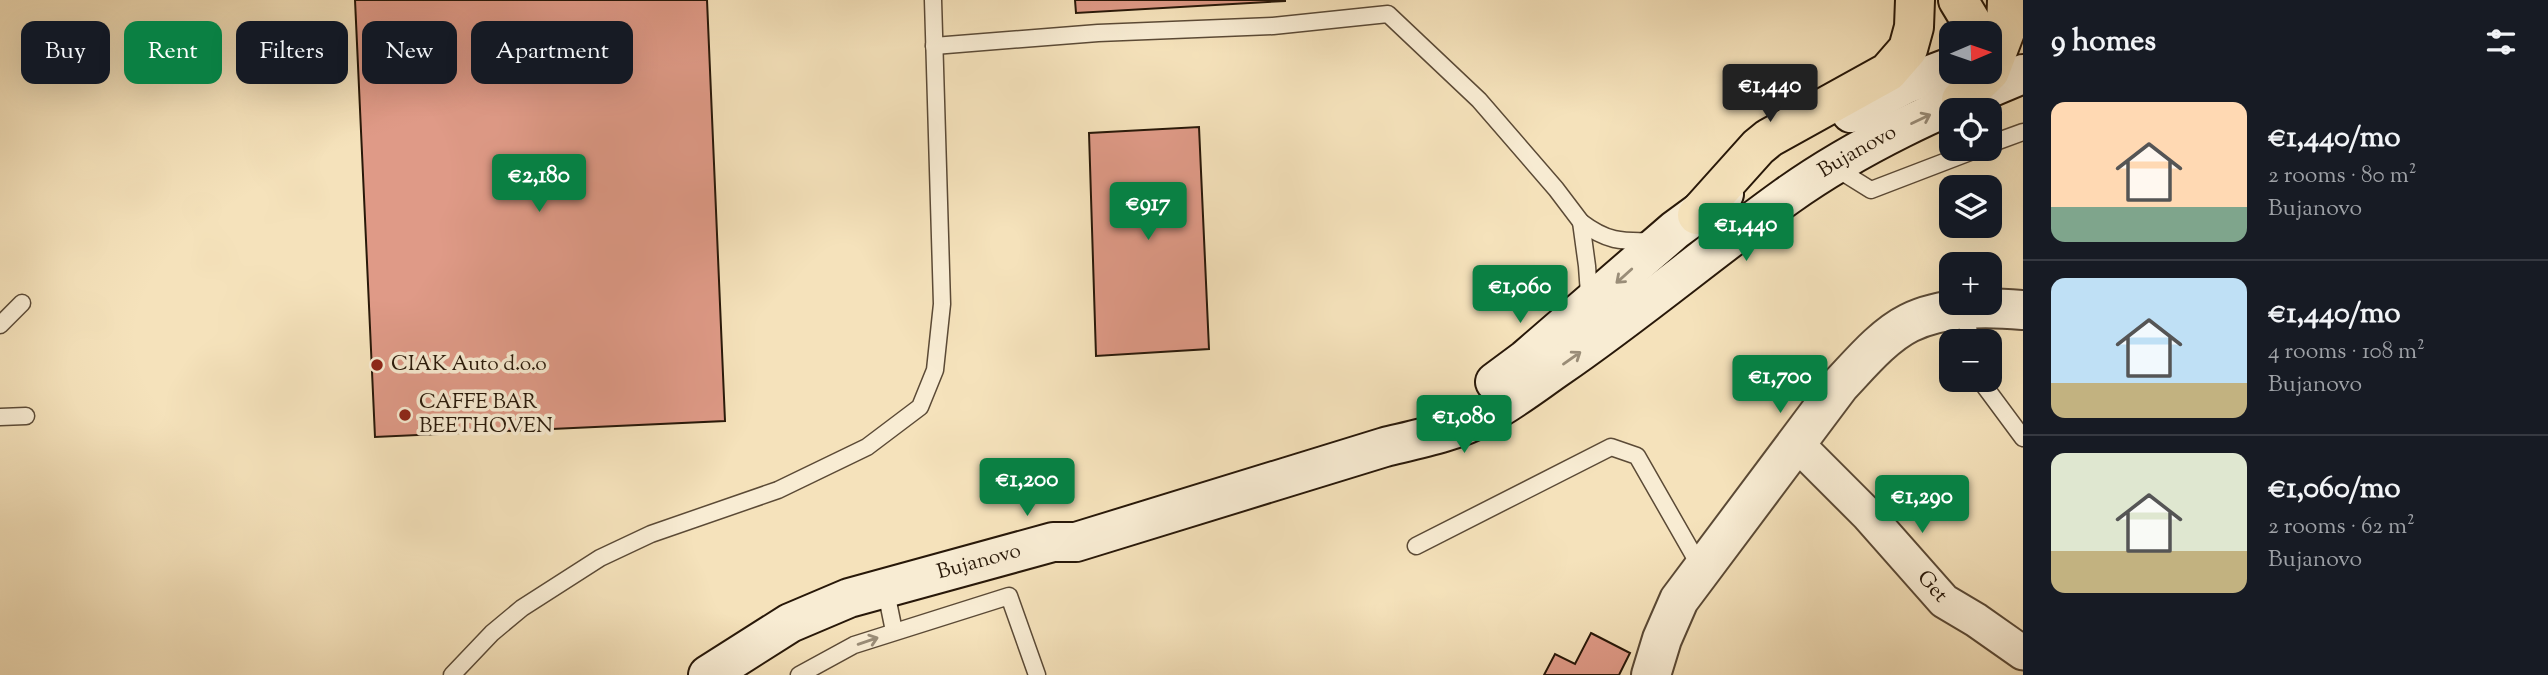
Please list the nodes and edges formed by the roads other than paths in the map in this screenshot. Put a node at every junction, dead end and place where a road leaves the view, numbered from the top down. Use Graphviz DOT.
graph roads {
  1 [pos="933,0"];
  2 [pos="1375,0"];
  3 [pos="1915,0"];
  4 [pos="1958,0"];
  5 [pos="2007,0"];
  6 [pos="1388,14"];
  7 [pos="1974,21"];
  8 [pos="934,46"];
  9 [pos="2002,46"];
  10 [pos="1939,84"];
  11 [pos="1956,84"];
  12 [pos="2023,132"];
  13 [pos="2002,140"];
  14 [pos="1947,161"];
  15 [pos="1832,166"];
  16 [pos="1581,222"];
  17 [pos="1686,222"];
  18 [pos="22,303"];
  19 [pos="2023,310"];
  20 [pos="0,325"];
  21 [pos="1564,326"];
  22 [pos="1967,326"];
  23 [pos="1989,392"];
  24 [pos="26,416"];
  25 [pos="0,417"];
  26 [pos="2023,438"];
  27 [pos="1796,443"];
  28 [pos="1385,447"];
  29 [pos="1416,546"];
  30 [pos="1701,568"];
  31 [pos="885,587"];
  32 [pos="894,631"];
  33 [pos="2023,653"];
  34 [pos="452,675"];
  35 [pos="708,675"];
  36 [pos="799,675"];
  37 [pos="1037,675"];
  38 [pos="1651,675"];
  1 -- 8 [label="lane"];
  2 -- 6 [label="lane"];
  3 -- 17 [label="highway"];
  4 -- 7 [label="highway"];
  5 -- 9 [label="highway"];
  6 -- 8 [label="lane"];
  6 -- 16 [label="lane"];
  8 -- 34 [label="lane"];
  10 -- 17 [label="main road, Bujanovo"];
  15 -- 11 [label="main road, Bujanovo, one-way"];
  12 -- 13 [label="lane"];
  14 -- 15 [label="lane"];
  28 -- 15 [label="main road, Bujanovo, one-way"];
  16 -- 17 [label="lane"];
  16 -- 21 [label="lane"];
  17 -- 21 [label="main road, Bujanovo, one-way"];
  18 -- 20 [label="lane"];
  19 -- 22 [label="main road"];
  21 -- 28 [label="main road, Bujanovo"];
  22 -- 27 [label="main road"];
  23 -- 26 [label="lane"];
  24 -- 25 [label="lane"];
  27 -- 30 [label="main road"];
  27 -- 33 [label="street, Get"];
  28 -- 31 [label="main road, Bujanovo"];
  29 -- 30 [label="lane"];
  30 -- 38 [label="main road"];
  31 -- 32 [label="lane"];
  31 -- 35 [label="main road, Bujanovo"];
  36 -- 32 [label="lane, one-way"];
  32 -- 37 [label="lane"];
}
